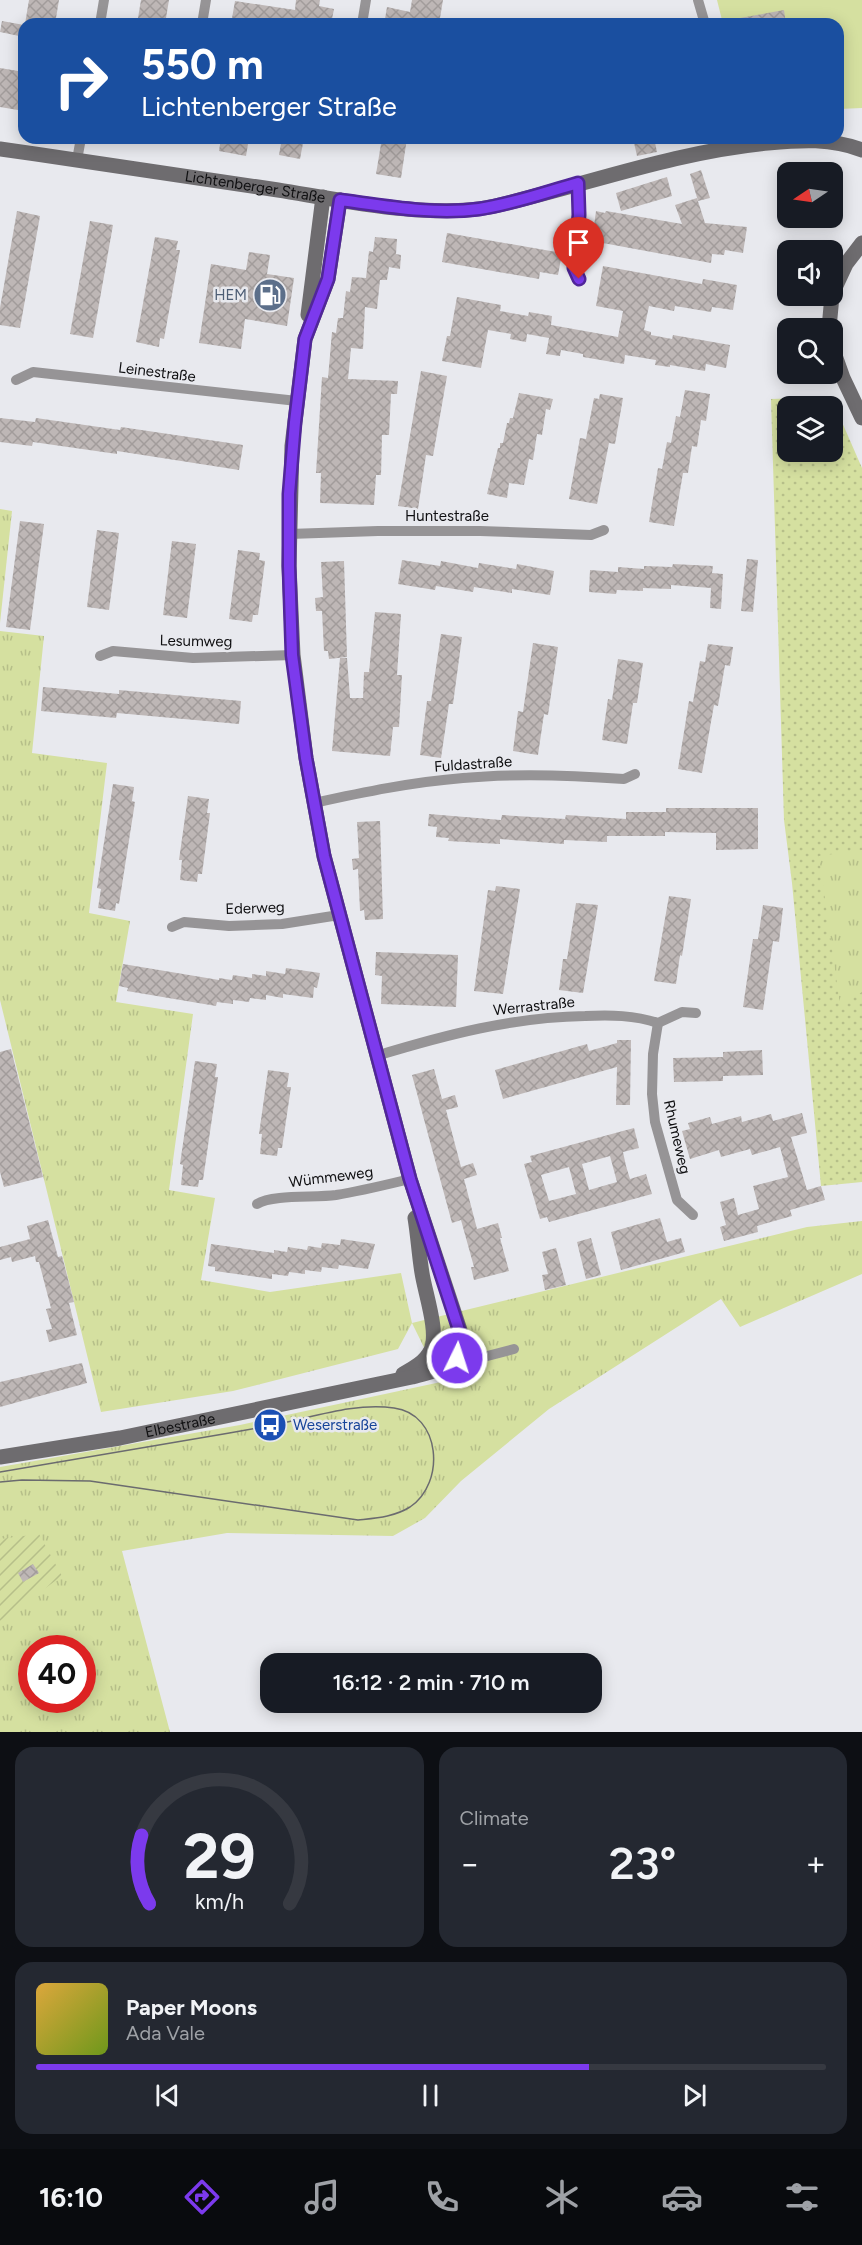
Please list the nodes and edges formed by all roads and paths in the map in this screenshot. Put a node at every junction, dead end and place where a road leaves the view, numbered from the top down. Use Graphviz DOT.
graph roads {
  1 [pos="104,0"];
  2 [pos="206,0"];
  3 [pos="366,0"];
  4 [pos="698,0"];
  5 [pos="101,18"];
  6 [pos="203,18"];
  7 [pos="363,18"];
  8 [pos="703,18"];
  9 [pos="80,144"];
  10 [pos="732,144"];
  11 [pos="842,144"];
  12 [pos="0,148"];
  13 [pos="862,150"];
  14 [pos="77,160"];
  15 [pos="578,183"];
  16 [pos="323,197"];
  17 [pos="340,200"];
  18 [pos="862,243"];
  19 [pos="843,271"];
  20 [pos="579,279"];
  21 [pos="305,339"];
  22 [pos="843,378"];
  23 [pos="16,380"];
  24 [pos="297,401"];
  25 [pos="862,418"];
  26 [pos="604,530"];
  27 [pos="289,534"];
  28 [pos="292,655"];
  29 [pos="100,657"];
  30 [pos="635,774"];
  31 [pos="314,803"];
  32 [pos="339,915"];
  33 [pos="171,927"];
  34 [pos="696,1014"];
  35 [pos="658,1023"];
  36 [pos="376,1056"];
  37 [pos="410,1179"];
  38 [pos="257,1204"];
  39 [pos="693,1215"];
  40 [pos="514,1349"];
  41 [pos="449,1366"];
  42 [pos="360,1388"];
  43 [pos="0,1458"];
  1 -- 5 [label="street"];
  2 -- 6 [label="street"];
  3 -- 7 [label="street"];
  4 -- 8 [label="street"];
  9 -- 14 [label="street"];
  10 -- 15 [label="street, Lichtenberger Straße"];
  11 -- 13 [label="street, Lichtenberger Straße"];
  12 -- 14 [label="street, Lichtenberger Straße"];
  14 -- 16 [label="street, Lichtenberger Straße"];
  15 -- 17 [label="street, Lichtenberger Straße"];
  15 -- 20 [label="street"];
  16 -- 17 [label="street, Lichtenberger Straße"];
  16 -- 21 [label="street"];
  17 -- 21 [label="street"];
  18 -- 19 [label="street"];
  21 -- 24 [label="street"];
  22 -- 25 [label="street"];
  23 -- 24 [label="street, Leinestraße"];
  24 -- 27 [label="street"];
  26 -- 27 [label="street, Huntestraße"];
  27 -- 28 [label="street"];
  28 -- 29 [label="street, Lesumweg"];
  28 -- 31 [label="street"];
  30 -- 31 [label="street, Fuldastraße"];
  31 -- 32 [label="street"];
  32 -- 33 [label="street, Ederweg"];
  32 -- 36 [label="street"];
  34 -- 35 [label="street"];
  35 -- 36 [label="street, Werrastraße"];
  35 -- 39 [label="street, Rhumeweg"];
  36 -- 37 [label="street"];
  37 -- 38 [label="street, Wümmeweg"];
  37 -- 41 [label="street"];
  37 -- 42 [label="street"];
  40 -- 41 [label="street"];
  41 -- 42 [label="street"];
  42 -- 43 [label="street, Elbestraße"];
}
